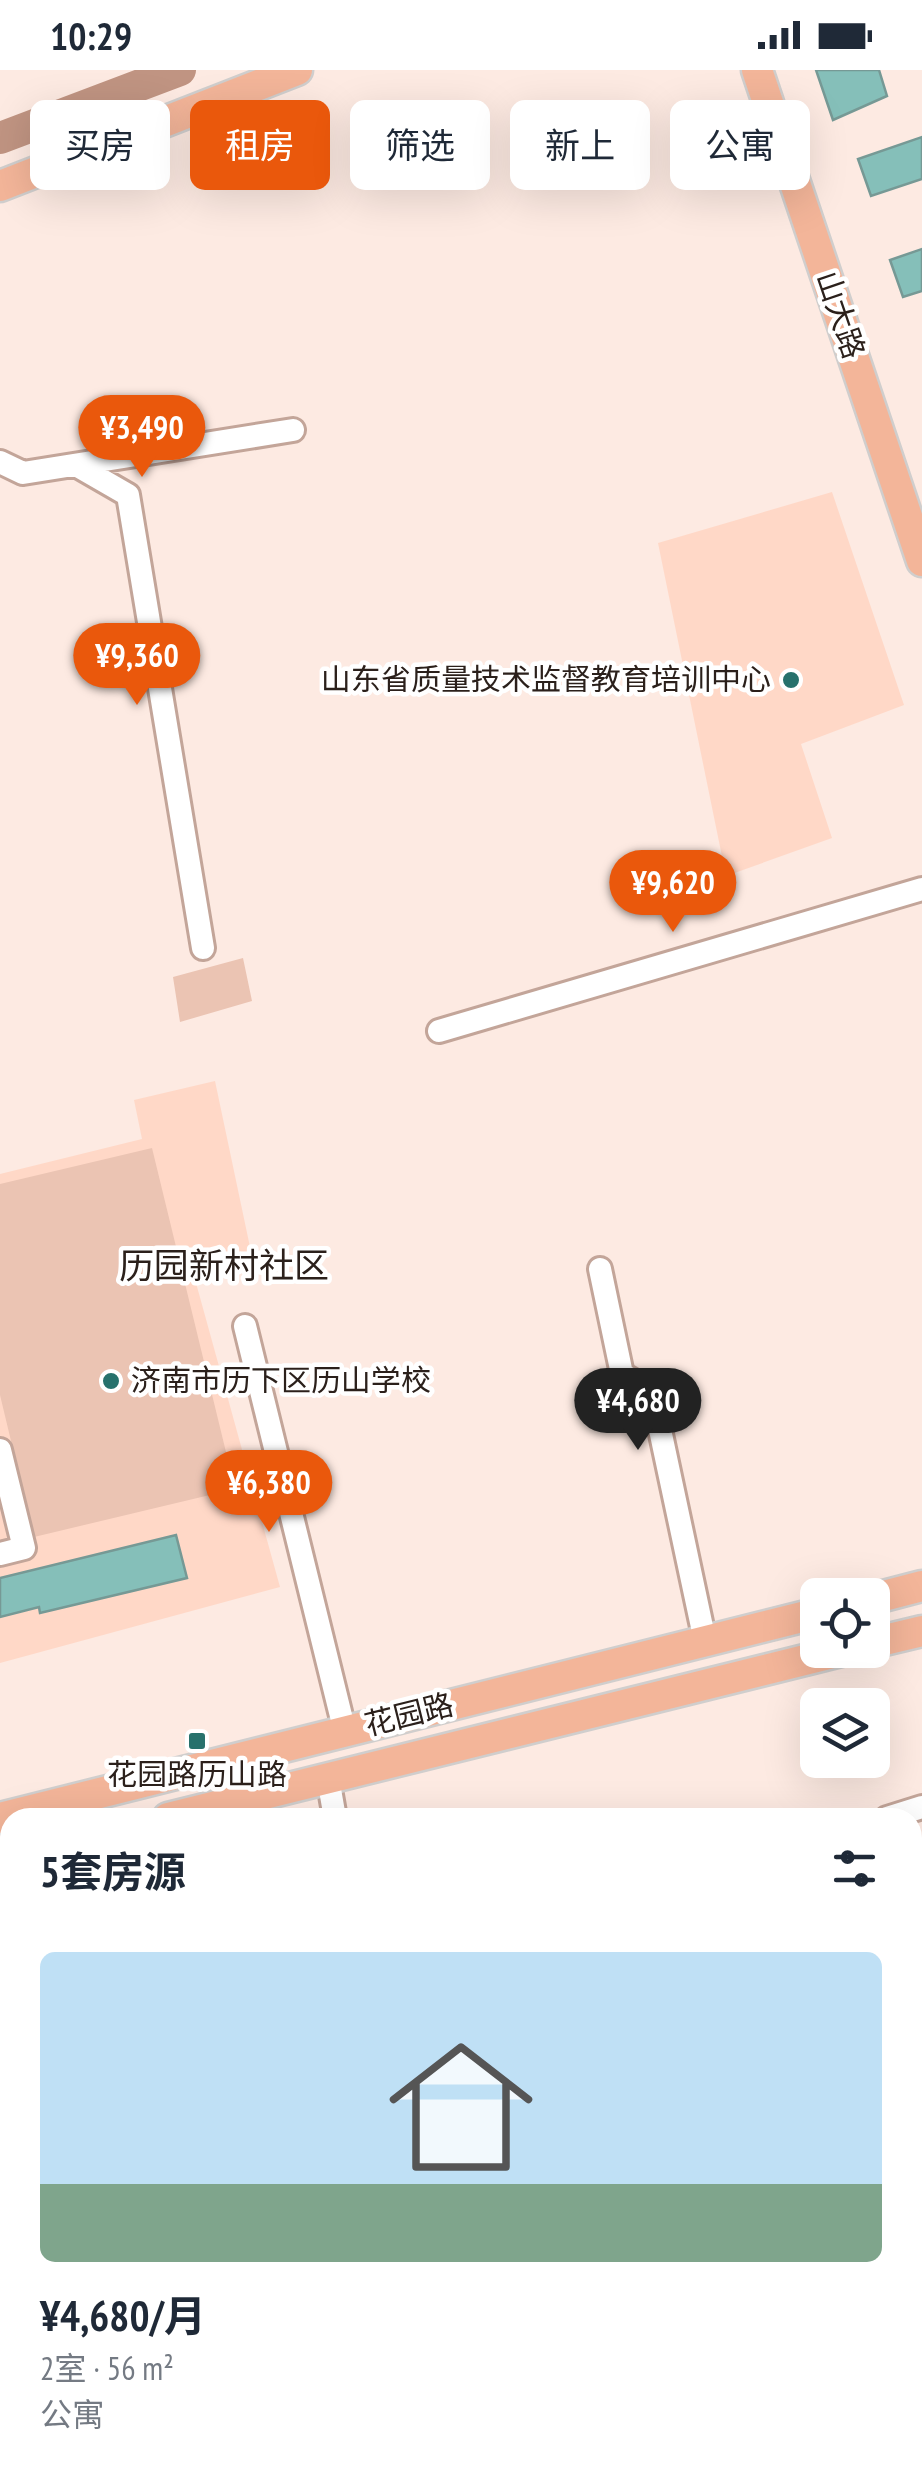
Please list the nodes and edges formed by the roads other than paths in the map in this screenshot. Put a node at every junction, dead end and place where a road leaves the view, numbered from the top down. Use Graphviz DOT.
graph roads {
  1 [pos="297,70"];
  2 [pos="757,70"];
  3 [pos="778,70"];
  4 [pos="0,186"];
  5 [pos="293,430"];
  6 [pos="0,462"];
  7 [pos="76,464"];
  8 [pos="922,496"];
  9 [pos="922,560"];
  10 [pos="922,889"];
  11 [pos="203,948"];
  12 [pos="439,1031"];
  13 [pos="600,1269"];
  14 [pos="245,1326"];
  15 [pos="0,1450"];
  16 [pos="0,1554"];
  17 [pos="922,1586"];
  18 [pos="890,1594"];
  19 [pos="800,1617"];
  20 [pos="922,1631"];
  21 [pos="890,1639"];
  22 [pos="705,1641"];
  23 [pos="800,1661"];
  24 [pos="345,1732"];
  25 [pos="328,1778"];
  26 [pos="40,1808"];
  27 [pos="208,1808"];
  28 [pos="333,1808"];
  1 -- 4 [label="main road"];
  2 -- 9 [label="main road, 山大路"];
  3 -- 8 [label="main road, 山大路"];
  5 -- 7 [label="street"];
  6 -- 7 [label="street"];
  7 -- 11 [label="street"];
  10 -- 12 [label="street"];
  13 -- 22 [label="street"];
  14 -- 24 [label="street"];
  15 -- 16 [label="street"];
  17 -- 18 [label="main road"];
  19 -- 22 [label="main road, 花园路"];
  20 -- 21 [label="main road"];
  22 -- 24 [label="main road, 花园路"];
  23 -- 25 [label="main road, 花园路"];
  24 -- 26 [label="main road, 花园路"];
  25 -- 27 [label="main road, 花园路"];
  25 -- 28 [label="street"];
}
